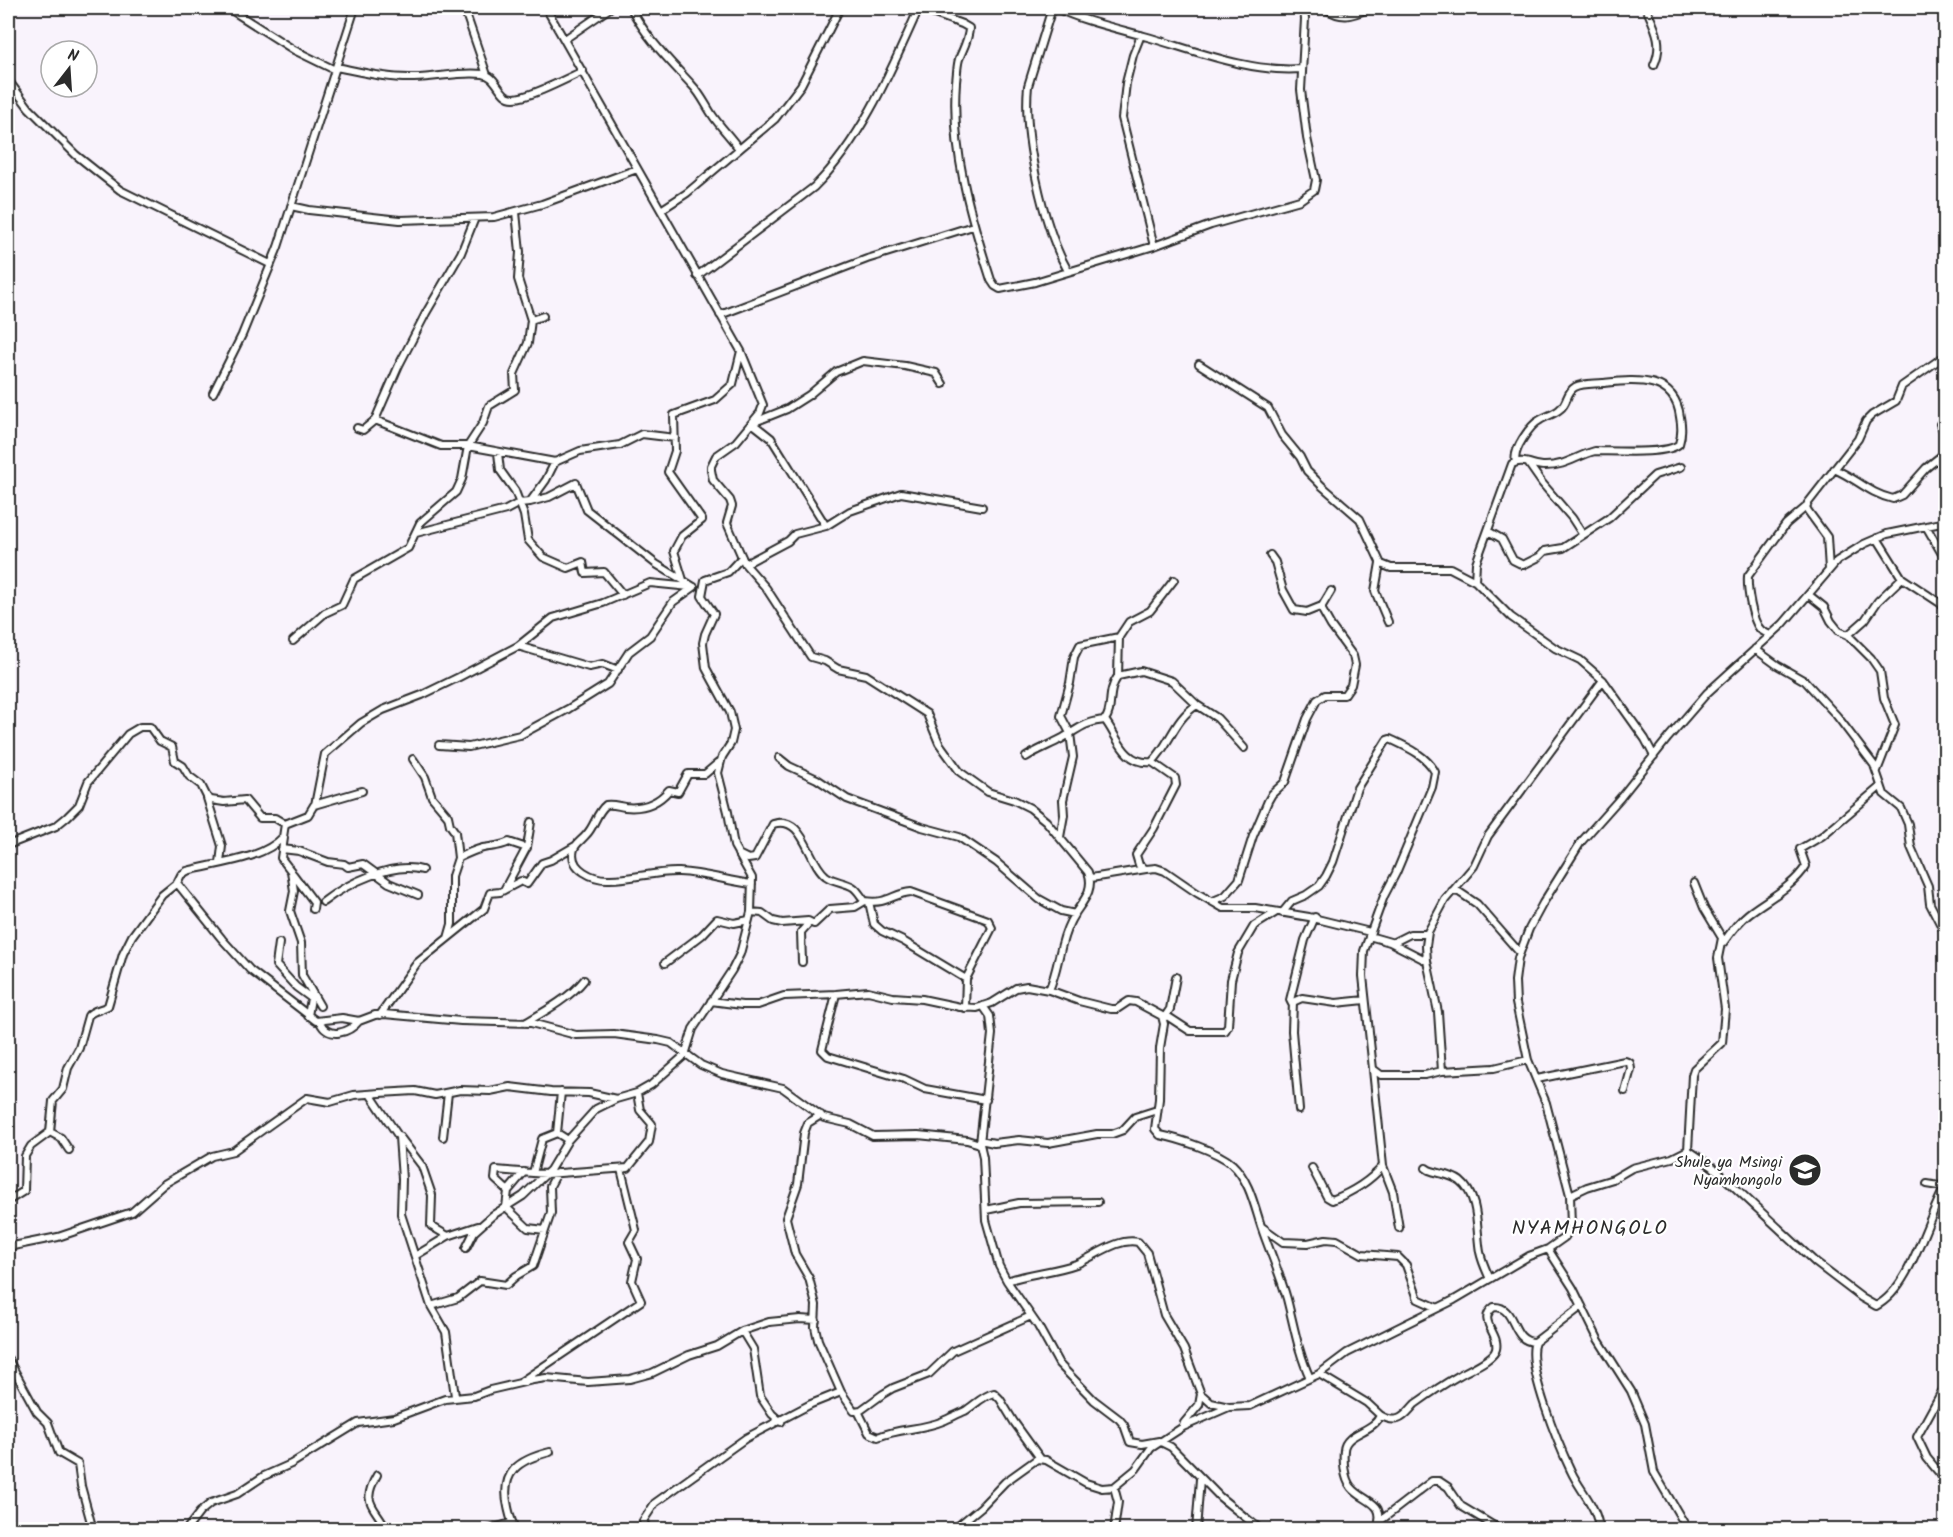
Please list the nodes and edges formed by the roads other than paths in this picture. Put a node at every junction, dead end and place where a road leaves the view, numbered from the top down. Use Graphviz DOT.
graph roads {
  1 [pos="228,8"];
  2 [pos="355,8"];
  3 [pos="464,8"];
  4 [pos="546,8"];
  5 [pos="610,8"];
  6 [pos="631,8"];
  7 [pos="840,8"];
  8 [pos="919,8"];
  9 [pos="1052,8"];
  10 [pos="1056,8"];
  11 [pos="1303,8"];
  12 [pos="1324,8"];
  13 [pos="1370,8"];
  14 [pos="1646,8"];
  15 [pos="1141,35"];
  16 [pos="565,39"];
  17 [pos="1654,65"];
  18 [pos="336,68"];
  19 [pos="1301,69"];
  20 [pos="583,70"];
  21 [pos="487,75"];
  22 [pos="8,80"];
  23 [pos="739,149"];
  24 [pos="637,169"];
  25 [pos="291,206"];
  26 [pos="661,210"];
  27 [pos="516,212"];
  28 [pos="475,218"];
  29 [pos="973,226"];
  30 [pos="1154,246"];
  31 [pos="270,264"];
  32 [pos="1068,271"];
  33 [pos="697,276"];
  34 [pos="720,315"];
  35 [pos="543,316"];
  36 [pos="531,320"];
  37 [pos="741,351"];
  38 [pos="1946,355"];
  39 [pos="1199,364"];
  40 [pos="943,384"];
  41 [pos="213,393"];
  42 [pos="375,420"];
  43 [pos="752,423"];
  44 [pos="1940,424"];
  45 [pos="357,428"];
  46 [pos="1946,437"];
  47 [pos="675,438"];
  48 [pos="468,446"];
  49 [pos="1946,452"];
  50 [pos="498,453"];
  51 [pos="555,462"];
  52 [pos="1516,462"];
  53 [pos="1528,463"];
  54 [pos="1681,467"];
  55 [pos="1834,469"];
  56 [pos="530,502"];
  57 [pos="519,503"];
  58 [pos="982,507"];
  59 [pos="1806,507"];
  60 [pos="1946,522"];
  61 [pos="826,526"];
  62 [pos="1926,526"];
  63 [pos="1488,531"];
  64 [pos="416,533"];
  65 [pos="1583,535"];
  66 [pos="1877,538"];
  67 [pos="1270,555"];
  68 [pos="742,557"];
  69 [pos="1946,561"];
  70 [pos="1380,563"];
  71 [pos="745,564"];
  72 [pos="1829,571"];
  73 [pos="1902,578"];
  74 [pos="683,580"];
  75 [pos="1174,580"];
  76 [pos="1475,581"];
  77 [pos="694,587"];
  78 [pos="1331,591"];
  79 [pos="1809,594"];
  80 [pos="623,595"];
  81 [pos="1322,606"];
  82 [pos="1946,607"];
  83 [pos="1388,622"];
  84 [pos="1770,635"];
  85 [pos="1848,635"];
  86 [pos="1119,636"];
  87 [pos="293,641"];
  88 [pos="519,646"];
  89 [pos="1755,649"];
  90 [pos="618,670"];
  91 [pos="1118,676"];
  92 [pos="1603,680"];
  93 [pos="1197,705"];
  94 [pos="1105,720"];
  95 [pos="1070,733"];
  96 [pos="438,745"];
  97 [pos="1244,748"];
  98 [pos="1026,756"];
  99 [pos="1654,756"];
  100 [pos="779,758"];
  101 [pos="413,759"];
  102 [pos="720,761"];
  103 [pos="1152,762"];
  104 [pos="1877,771"];
  105 [pos="1881,786"];
  106 [pos="362,791"];
  107 [pos="207,797"];
  108 [pos="315,805"];
  109 [pos="531,822"];
  110 [pos="285,824"];
  111 [pos="285,833"];
  112 [pos="1060,837"];
  113 [pos="8,845"];
  114 [pos="575,846"];
  115 [pos="527,848"];
  116 [pos="282,849"];
  117 [pos="737,854"];
  118 [pos="458,858"];
  119 [pos="220,863"];
  120 [pos="422,870"];
  121 [pos="1146,870"];
  122 [pos="291,871"];
  123 [pos="376,874"];
  124 [pos="1091,878"];
  125 [pos="177,883"];
  126 [pos="1694,883"];
  127 [pos="752,884"];
  128 [pos="504,890"];
  129 [pos="1452,891"];
  130 [pos="418,895"];
  131 [pos="1213,901"];
  132 [pos="323,902"];
  133 [pos="867,902"];
  134 [pos="313,909"];
  135 [pos="751,912"];
  136 [pos="1279,913"];
  137 [pos="1075,914"];
  138 [pos="1314,917"];
  139 [pos="749,920"];
  140 [pos="809,922"];
  141 [pos="1369,934"];
  142 [pos="1427,934"];
  143 [pos="1946,935"];
  144 [pos="448,938"];
  145 [pos="279,943"];
  146 [pos="1392,943"];
  147 [pos="1723,943"];
  148 [pos="1520,953"];
  149 [pos="1427,961"];
  150 [pos="802,962"];
  151 [pos="665,963"];
  152 [pos="1176,977"];
  153 [pos="966,979"];
  154 [pos="584,980"];
  155 [pos="1049,990"];
  156 [pos="836,994"];
  157 [pos="1365,1000"];
  158 [pos="711,1001"];
  159 [pos="1292,1004"];
  160 [pos="320,1006"];
  161 [pos="982,1006"];
  162 [pos="965,1008"];
  163 [pos="380,1015"];
  164 [pos="308,1016"];
  165 [pos="1165,1017"];
  166 [pos="359,1021"];
  167 [pos="320,1022"];
  168 [pos="525,1023"];
  169 [pos="685,1055"];
  170 [pos="1528,1060"];
  171 [pos="1373,1069"];
  172 [pos="1442,1071"];
  173 [pos="1537,1079"];
  174 [pos="1625,1091"];
  175 [pos="561,1092"];
  176 [pos="448,1093"];
  177 [pos="637,1093"];
  178 [pos="370,1094"];
  179 [pos="616,1099"];
  180 [pos="986,1100"];
  181 [pos="1158,1110"];
  182 [pos="1299,1110"];
  183 [pos="821,1115"];
  184 [pos="50,1132"];
  185 [pos="557,1133"];
  186 [pos="399,1137"];
  187 [pos="443,1137"];
  188 [pos="568,1140"];
  189 [pos="980,1142"];
  190 [pos="69,1150"];
  191 [pos="1688,1150"];
  192 [pos="1383,1166"];
  193 [pos="1312,1168"];
  194 [pos="1426,1168"];
  195 [pos="621,1169"];
  196 [pos="524,1172"];
  197 [pos="533,1173"];
  198 [pos="557,1173"];
  199 [pos="546,1174"];
  200 [pos="1927,1184"];
  201 [pos="1945,1187"];
  202 [pos="508,1191"];
  203 [pos="1570,1195"];
  204 [pos="8,1201"];
  205 [pos="1098,1202"];
  206 [pos="506,1207"];
  207 [pos="986,1210"];
  208 [pos="482,1225"];
  209 [pos="1261,1226"];
  210 [pos="1399,1228"];
  211 [pos="545,1230"];
  212 [pos="448,1236"];
  213 [pos="8,1247"];
  214 [pos="466,1248"];
  215 [pos="1548,1249"];
  216 [pos="415,1256"];
  217 [pos="1490,1279"];
  218 [pos="1007,1281"];
  219 [pos="431,1306"];
  220 [pos="1582,1306"];
  221 [pos="1438,1308"];
  222 [pos="1031,1316"];
  223 [pos="816,1320"];
  224 [pos="742,1331"];
  225 [pos="1535,1342"];
  226 [pos="8,1359"];
  227 [pos="1319,1374"];
  228 [pos="1310,1378"];
  229 [pos="519,1383"];
  230 [pos="1946,1384"];
  231 [pos="841,1392"];
  232 [pos="1201,1394"];
  233 [pos="455,1396"];
  234 [pos="1229,1407"];
  235 [pos="858,1412"];
  236 [pos="1380,1415"];
  237 [pos="781,1422"];
  238 [pos="1183,1427"];
  239 [pos="1159,1442"];
  240 [pos="550,1452"];
  241 [pos="1040,1458"];
  242 [pos="377,1475"];
  243 [pos="1200,1479"];
  244 [pos="1946,1481"];
  245 [pos="1114,1487"];
  246 [pos="1380,1521"];
  247 [pos="511,1523"];
  248 [pos="93,1530"];
  249 [pos="186,1530"];
  250 [pos="387,1530"];
  251 [pos="487,1530"];
  252 [pos="516,1530"];
  253 [pos="648,1530"];
  254 [pos="953,1530"];
  255 [pos="1114,1530"];
  256 [pos="1196,1530"];
  257 [pos="1261,1530"];
  258 [pos="1377,1530"];
  259 [pos="1502,1530"];
  260 [pos="1599,1530"];
  261 [pos="1688,1530"];
  1 -- 18 [label="street"];
  2 -- 18 [label="street"];
  3 -- 21 [label="street"];
  4 -- 16 [label="street"];
  5 -- 16 [label="street"];
  6 -- 23 [label="street"];
  7 -- 23 [label="street"];
  8 -- 29 [label="street"];
  8 -- 33 [label="street"];
  9 -- 32 [label="street"];
  10 -- 15 [label="street"];
  11 -- 19 [label="street"];
  12 -- 13 [label="street"];
  14 -- 17 [label="street"];
  15 -- 19 [label="street"];
  15 -- 30 [label="street"];
  16 -- 20 [label="street"];
  18 -- 21 [label="street"];
  18 -- 25 [label="street"];
  19 -- 30 [label="street"];
  20 -- 21 [label="street"];
  20 -- 24 [label="street"];
  22 -- 31 [label="street"];
  23 -- 26 [label="street"];
  24 -- 26 [label="street"];
  24 -- 27 [label="street"];
  25 -- 28 [label="street"];
  25 -- 31 [label="street"];
  26 -- 33 [label="street"];
  27 -- 28 [label="street"];
  27 -- 36 [label="street"];
  28 -- 42 [label="street"];
  29 -- 32 [label="street"];
  29 -- 34 [label="street"];
  30 -- 32 [label="street"];
  31 -- 41 [label="street"];
  33 -- 34 [label="street"];
  34 -- 37 [label="street"];
  35 -- 36 [label="street"];
  36 -- 48 [label="street"];
  37 -- 43 [label="street"];
  37 -- 47 [label="street"];
  38 -- 55 [label="street"];
  39 -- 70 [label="street"];
  40 -- 43 [label="street"];
  42 -- 45 [label="street"];
  42 -- 48 [label="street"];
  43 -- 61 [label="street"];
  43 -- 68 [label="street"];
  44 -- 46 [label="street"];
  47 -- 51 [label="street"];
  47 -- 74 [label="street"];
  48 -- 50 [label="street"];
  48 -- 64 [label="street"];
  49 -- 55 [label="street"];
  50 -- 51 [label="street"];
  50 -- 57 [label="street"];
  51 -- 56 [label="street"];
  52 -- 53 [label="street"];
  52 -- 53 [label="street"];
  52 -- 63 [label="street"];
  53 -- 65 [label="street"];
  54 -- 65 [label="street"];
  55 -- 59 [label="street"];
  56 -- 57 [label="street"];
  56 -- 74 [label="street"];
  57 -- 64 [label="street"];
  57 -- 80 [label="street"];
  58 -- 61 [label="street"];
  59 -- 72 [label="street"];
  59 -- 84 [label="street"];
  60 -- 62 [label="street"];
  61 -- 71 [label="street"];
  62 -- 66 [label="street"];
  62 -- 69 [label="street"];
  63 -- 65 [label="street"];
  63 -- 76 [label="street"];
  64 -- 87 [label="street"];
  66 -- 72 [label="street"];
  66 -- 73 [label="street"];
  67 -- 81 [label="street"];
  68 -- 71 [label="street"];
  68 -- 102 [label="street"];
  70 -- 76 [label="street"];
  70 -- 83 [label="street"];
  71 -- 112 [label="street"];
  72 -- 79 [label="street"];
  73 -- 82 [label="street"];
  73 -- 85 [label="street"];
  74 -- 77 [label="street"];
  75 -- 86 [label="street"];
  76 -- 92 [label="street"];
  77 -- 80 [label="street"];
  77 -- 90 [label="street"];
  78 -- 81 [label="street"];
  79 -- 84 [label="street"];
  79 -- 85 [label="street"];
  80 -- 88 [label="street"];
  81 -- 131 [label="street"];
  84 -- 89 [label="street"];
  85 -- 104 [label="street"];
  86 -- 91 [label="street"];
  86 -- 95 [label="street"];
  88 -- 90 [label="street"];
  88 -- 108 [label="street"];
  89 -- 99 [label="street"];
  89 -- 104 [label="street"];
  90 -- 96 [label="street"];
  91 -- 93 [label="street"];
  91 -- 94 [label="street"];
  92 -- 99 [label="street"];
  92 -- 129 [label="street"];
  93 -- 97 [label="street"];
  93 -- 103 [label="street"];
  94 -- 95 [label="street"];
  94 -- 103 [label="street"];
  95 -- 98 [label="street"];
  95 -- 112 [label="street"];
  99 -- 148 [label="street"];
  100 -- 137 [label="street"];
  101 -- 118 [label="street"];
  102 -- 114 [label="street"];
  102 -- 117 [label="street"];
  103 -- 121 [label="street"];
  104 -- 105 [label="street"];
  105 -- 143 [label="street"];
  105 -- 147 [label="street"];
  106 -- 108 [label="street"];
  107 -- 110 [label="street"];
  107 -- 113 [label="street"];
  107 -- 119 [label="street"];
  108 -- 110 [label="street"];
  109 -- 115 [label="street"];
  110 -- 111 [label="street"];
  111 -- 116 [label="street"];
  111 -- 119 [label="street"];
  112 -- 124 [label="street"];
  114 -- 127 [label="street"];
  114 -- 128 [label="street"];
  115 -- 118 [label="street"];
  115 -- 128 [label="street"];
  116 -- 122 [label="street"];
  116 -- 123 [label="street"];
  117 -- 127 [label="street"];
  117 -- 133 [label="street"];
  118 -- 144 [label="street"];
  119 -- 125 [label="street"];
  120 -- 123 [label="street"];
  121 -- 124 [label="street"];
  121 -- 131 [label="street"];
  122 -- 134 [label="street"];
  122 -- 160 [label="street"];
  123 -- 130 [label="street"];
  123 -- 132 [label="street"];
  124 -- 137 [label="street"];
  125 -- 164 [label="street"];
  125 -- 184 [label="street"];
  126 -- 147 [label="street"];
  127 -- 135 [label="street"];
  128 -- 144 [label="street"];
  129 -- 142 [label="street"];
  129 -- 148 [label="street"];
  131 -- 136 [label="street"];
  133 -- 140 [label="street"];
  133 -- 153 [label="street"];
  133 -- 153 [label="street"];
  135 -- 139 [label="street"];
  135 -- 140 [label="street"];
  136 -- 138 [label="street"];
  136 -- 141 [label="street"];
  136 -- 165 [label="street"];
  137 -- 155 [label="street"];
  138 -- 141 [label="street"];
  138 -- 159 [label="street"];
  139 -- 151 [label="street"];
  139 -- 158 [label="street"];
  140 -- 150 [label="street"];
  141 -- 146 [label="street"];
  141 -- 157 [label="street"];
  142 -- 146 [label="street"];
  142 -- 149 [label="street"];
  144 -- 163 [label="street"];
  145 -- 164 [label="street"];
  146 -- 149 [label="street"];
  147 -- 191 [label="street"];
  148 -- 170 [label="street"];
  149 -- 172 [label="street"];
  152 -- 165 [label="street"];
  153 -- 162 [label="street"];
  154 -- 168 [label="street"];
  155 -- 161 [label="street"];
  155 -- 165 [label="street"];
  156 -- 158 [label="street"];
  156 -- 162 [label="street"];
  156 -- 180 [label="street"];
  157 -- 159 [label="street"];
  157 -- 171 [label="street"];
  158 -- 169 [label="street"];
  159 -- 182 [label="street"];
  161 -- 162 [label="street"];
  161 -- 180 [label="street"];
  163 -- 166 [label="street"];
  163 -- 168 [label="street"];
  164 -- 167 [label="street"];
  165 -- 181 [label="street"];
  166 -- 167 [label="street"];
  166 -- 167 [label="street"];
  168 -- 169 [label="street"];
  169 -- 177 [label="street"];
  169 -- 183 [label="street"];
  170 -- 172 [label="street"];
  170 -- 173 [label="street"];
  171 -- 172 [label="street"];
  171 -- 192 [label="street"];
  173 -- 174 [label="street"];
  173 -- 203 [label="street"];
  175 -- 176 [label="street"];
  175 -- 179 [label="street"];
  175 -- 185 [label="street"];
  176 -- 178 [label="street"];
  176 -- 187 [label="street"];
  177 -- 179 [label="street"];
  177 -- 195 [label="street"];
  178 -- 186 [label="street"];
  178 -- 213 [label="street"];
  179 -- 188 [label="street"];
  180 -- 189 [label="street"];
  181 -- 189 [label="street"];
  181 -- 209 [label="street"];
  183 -- 189 [label="street"];
  183 -- 223 [label="street"];
  184 -- 190 [label="street"];
  184 -- 204 [label="street"];
  185 -- 188 [label="street"];
  185 -- 197 [label="street"];
  186 -- 212 [label="street"];
  186 -- 216 [label="street"];
  188 -- 199 [label="street"];
  189 -- 207 [label="street"];
  191 -- 201 [label="street"];
  191 -- 203 [label="street"];
  192 -- 193 [label="street"];
  192 -- 210 [label="street"];
  194 -- 217 [label="street"];
  195 -- 198 [label="street"];
  195 -- 229 [label="street"];
  196 -- 197 [label="street"];
  196 -- 202 [label="street"];
  196 -- 202 [label="street"];
  197 -- 199 [label="street"];
  198 -- 199 [label="street"];
  198 -- 211 [label="street"];
  199 -- 206 [label="street"];
  200 -- 201 [label="street"];
  202 -- 206 [label="street"];
  203 -- 215 [label="street"];
  205 -- 207 [label="street"];
  206 -- 208 [label="street"];
  206 -- 211 [label="street"];
  207 -- 218 [label="street"];
  208 -- 212 [label="street"];
  208 -- 214 [label="street"];
  209 -- 221 [label="street"];
  209 -- 228 [label="street"];
  211 -- 219 [label="street"];
  212 -- 216 [label="street"];
  215 -- 217 [label="street"];
  215 -- 220 [label="street"];
  216 -- 219 [label="street"];
  217 -- 221 [label="street"];
  218 -- 222 [label="street"];
  218 -- 232 [label="street"];
  219 -- 233 [label="street"];
  220 -- 225 [label="street"];
  220 -- 261 [label="street"];
  221 -- 227 [label="street"];
  222 -- 235 [label="street"];
  222 -- 239 [label="street"];
  223 -- 224 [label="street"];
  223 -- 231 [label="street"];
  224 -- 229 [label="street"];
  224 -- 237 [label="street"];
  225 -- 236 [label="street"];
  225 -- 260 [label="street"];
  226 -- 248 [label="street"];
  227 -- 228 [label="street"];
  227 -- 236 [label="street"];
  228 -- 234 [label="street"];
  229 -- 233 [label="street"];
  230 -- 244 [label="street"];
  231 -- 235 [label="street"];
  231 -- 237 [label="street"];
  232 -- 234 [label="street"];
  232 -- 238 [label="street"];
  233 -- 249 [label="street"];
  234 -- 238 [label="street"];
  235 -- 241 [label="street"];
  236 -- 246 [label="street"];
  237 -- 253 [label="street"];
  238 -- 239 [label="street"];
  239 -- 243 [label="street"];
  239 -- 245 [label="street"];
  240 -- 247 [label="street"];
  241 -- 245 [label="street"];
  241 -- 254 [label="street"];
  242 -- 250 [label="street"];
  243 -- 256 [label="street"];
  243 -- 257 [label="street"];
  245 -- 255 [label="street"];
  246 -- 258 [label="street"];
  246 -- 259 [label="street"];
  247 -- 251 [label="street"];
  247 -- 252 [label="street"];
}
